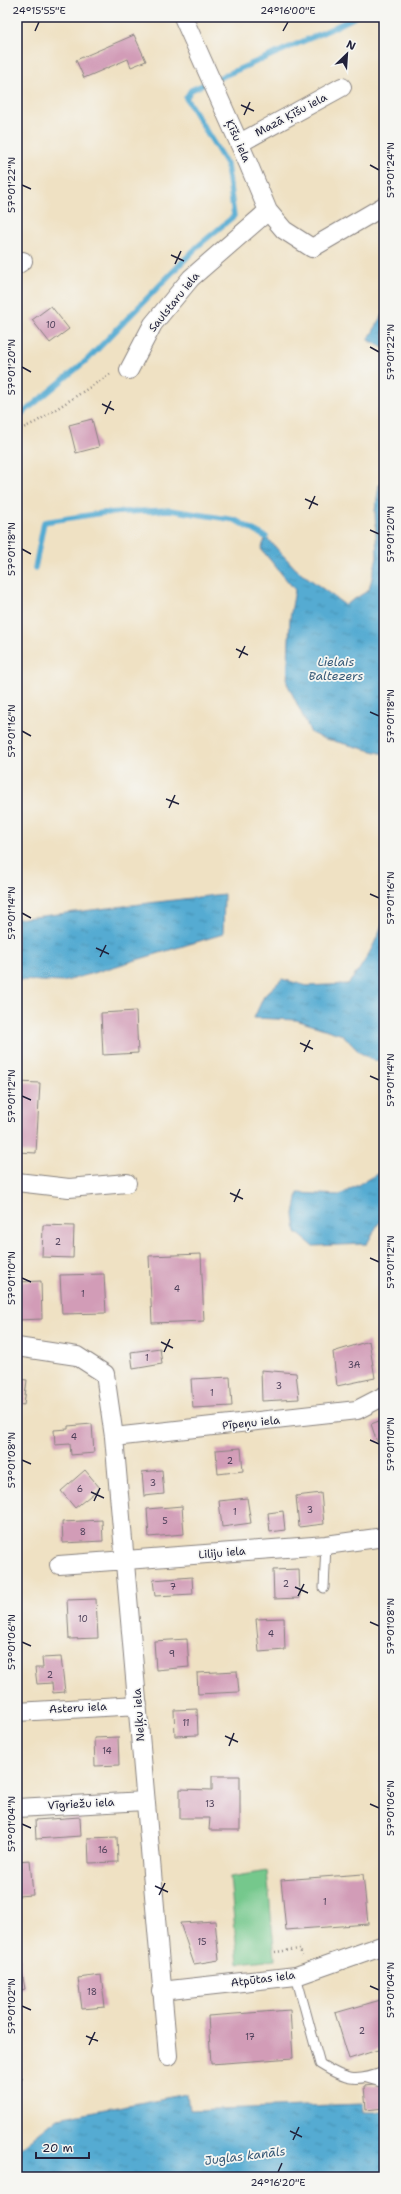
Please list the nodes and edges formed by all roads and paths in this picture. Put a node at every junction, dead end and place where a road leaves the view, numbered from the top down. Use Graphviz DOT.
graph roads {
  1 [pos="183,17"];
  2 [pos="342,88"];
  3 [pos="240,143"];
  4 [pos="384,206"];
  5 [pos="268,211"];
  6 [pos="128,370"];
  7 [pos="17,431"];
  8 [pos="17,1182"];
  9 [pos="127,1183"];
  10 [pos="17,1347"];
  11 [pos="384,1396"];
  12 [pos="114,1437"];
  13 [pos="384,1537"];
  14 [pos="326,1545"];
  15 [pos="124,1561"];
  16 [pos="59,1565"];
  17 [pos="324,1588"];
  18 [pos="138,1705"];
  19 [pos="17,1712"];
  20 [pos="145,1801"];
  21 [pos="17,1808"];
  22 [pos="384,1945"];
  23 [pos="275,1952"];
  24 [pos="302,1974"];
  25 [pos="161,1991"];
  26 [pos="168,2056"];
  27 [pos="17,2063"];
  28 [pos="384,2072"];
  29 [pos="367,2078"];
  30 [pos="22,2080"];
  31 [pos="384,2083"];
  1 -- 3 [label="street, Ķīšu iela"];
  2 -- 3 [label="street, Mazā Ķīšu iela"];
  3 -- 5 [label="street, Ķīšu iela"];
  4 -- 5 [label="street, Ķīšu iela"];
  5 -- 6 [label="street, Saulstaru iela"];
  6 -- 7 [label="path"];
  8 -- 9 [label="street"];
  10 -- 12 [label="street, Neļķu iela"];
  11 -- 12 [label="street, Pīpeņu iela"];
  12 -- 15 [label="street, Neļķu iela"];
  13 -- 14 [label="street, Liliju iela"];
  14 -- 15 [label="street, Liliju iela"];
  14 -- 17 [label="lane"];
  15 -- 16 [label="street, Liliju iela"];
  15 -- 18 [label="street, Neļķu iela"];
  18 -- 19 [label="street, Asteru iela"];
  18 -- 20 [label="street, Neļķu iela"];
  20 -- 21 [label="street, Vīgriežu iela"];
  20 -- 25 [label="street, Neļķu iela"];
  22 -- 24 [label="street, Atpūtas iela"];
  23 -- 24 [label="path"];
  24 -- 25 [label="street, Atpūtas iela"];
  24 -- 29 [label="lane"];
  25 -- 26 [label="street, Neļķu iela"];
  27 -- 30 [label="path"];
  28 -- 29 [label="lane"];
  29 -- 31 [label="lane"];
}
